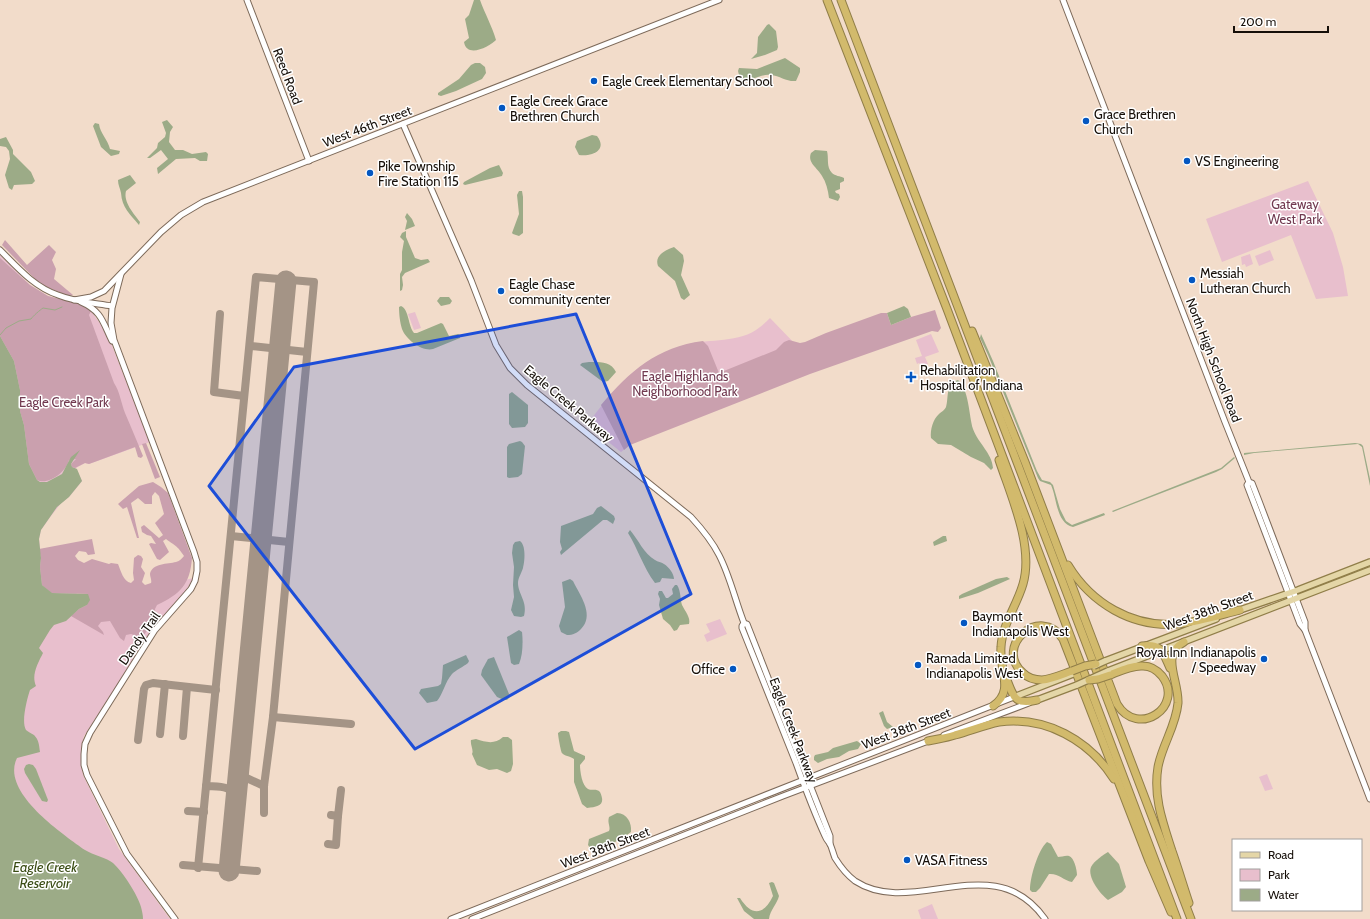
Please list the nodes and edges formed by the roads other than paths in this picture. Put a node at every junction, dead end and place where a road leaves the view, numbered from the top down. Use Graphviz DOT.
graph roads {
  1 [pos="247,0"];
  2 [pos="719,0"];
  3 [pos="827,0"];
  4 [pos="841,0"];
  5 [pos="1063,0"];
  6 [pos="403,124"];
  7 [pos="309,161"];
  8 [pos="0,250"];
  9 [pos="944,269"];
  10 [pos="121,274"];
  11 [pos="74,300"];
  12 [pos="112,306"];
  13 [pos="119,355"];
  14 [pos="980,400"];
  15 [pos="1055,540"];
  16 [pos="1370,562"];
  17 [pos="1370,570"];
  18 [pos="1291,592"];
  19 [pos="1294,600"];
  20 [pos="1240,610"];
  21 [pos="1184,642"];
  22 [pos="1142,646"];
  23 [pos="1162,651"];
  24 [pos="1096,664"];
  25 [pos="1003,671"];
  26 [pos="1072,672"];
  27 [pos="1109,673"];
  28 [pos="1175,677"];
  29 [pos="1089,680"];
  30 [pos="1014,697"];
  31 [pos="1037,700"];
  32 [pos="993,706"];
  33 [pos="928,742"];
  34 [pos="805,780"];
  35 [pos="808,787"];
  36 [pos="1370,799"];
  37 [pos="1126,802"];
  38 [pos="174,919"];
  39 [pos="451,919"];
  40 [pos="472,919"];
  41 [pos="1045,919"];
  42 [pos="1176,919"];
  43 [pos="1191,919"];
  44 [pos="1195,919"];
  1 -- 7 [label="street, Reed Road"];
  2 -- 6 [label="street, West 46th Street"];
  3 -- 14 [label="highway"];
  4 -- 9 [label="highway"];
  5 -- 18 [label="street, North High School Road"];
  6 -- 7 [label="street, West 46th Street"];
  6 -- 34 [label="street, Eagle Creek Parkway"];
  7 -- 10 [label="street, West 46th Street"];
  8 -- 11 [label="street"];
  9 -- 15 [label="highway"];
  9 -- 43 [label="highway"];
  10 -- 11 [label="street"];
  10 -- 12 [label="street, West 46th Street"];
  11 -- 12 [label="street"];
  11 -- 13 [label="street"];
  12 -- 13 [label="street, West 46th Street"];
  13 -- 38 [label="street, Dandy Trail"];
  14 -- 25 [label="highway"];
  14 -- 42 [label="highway"];
  15 -- 20 [label="highway"];
  15 -- 27 [label="highway"];
  16 -- 18 [label="main road, West 38th Street"];
  17 -- 19 [label="main road, West 38th Street"];
  18 -- 19 [label="street, North High School Road"];
  18 -- 20 [label="main road, West 38th Street"];
  19 -- 21 [label="main road, West 38th Street"];
  19 -- 36 [label="street, North High School Road"];
  20 -- 22 [label="main road, West 38th Street"];
  21 -- 23 [label="main road, West 38th Street"];
  21 -- 28 [label="highway"];
  22 -- 23 [label="highway"];
  22 -- 24 [label="main road, West 38th Street, bridge"];
  23 -- 27 [label="main road, West 38th Street"];
  23 -- 28 [label="highway"];
  24 -- 26 [label="highway, bridge"];
  25 -- 30 [label="highway"];
  25 -- 32 [label="highway"];
  26 -- 30 [label="main road, West 38th Street"];
  26 -- 37 [label="highway"];
  27 -- 29 [label="highway, bridge"];
  28 -- 44 [label="highway"];
  29 -- 31 [label="main road, West 38th Street, bridge"];
  30 -- 31 [label="highway"];
  30 -- 32 [label="street, West 38th Street"];
  31 -- 33 [label="street, West 38th Street"];
  32 -- 34 [label="street, West 38th Street"];
  33 -- 35 [label="street, West 38th Street"];
  33 -- 37 [label="highway"];
  34 -- 35 [label="street, Eagle Creek Parkway"];
  34 -- 39 [label="street, West 38th Street"];
  35 -- 40 [label="street, West 38th Street"];
  35 -- 41 [label="street, Eagle Creek Parkway"];
  37 -- 42 [label="highway"];
}
